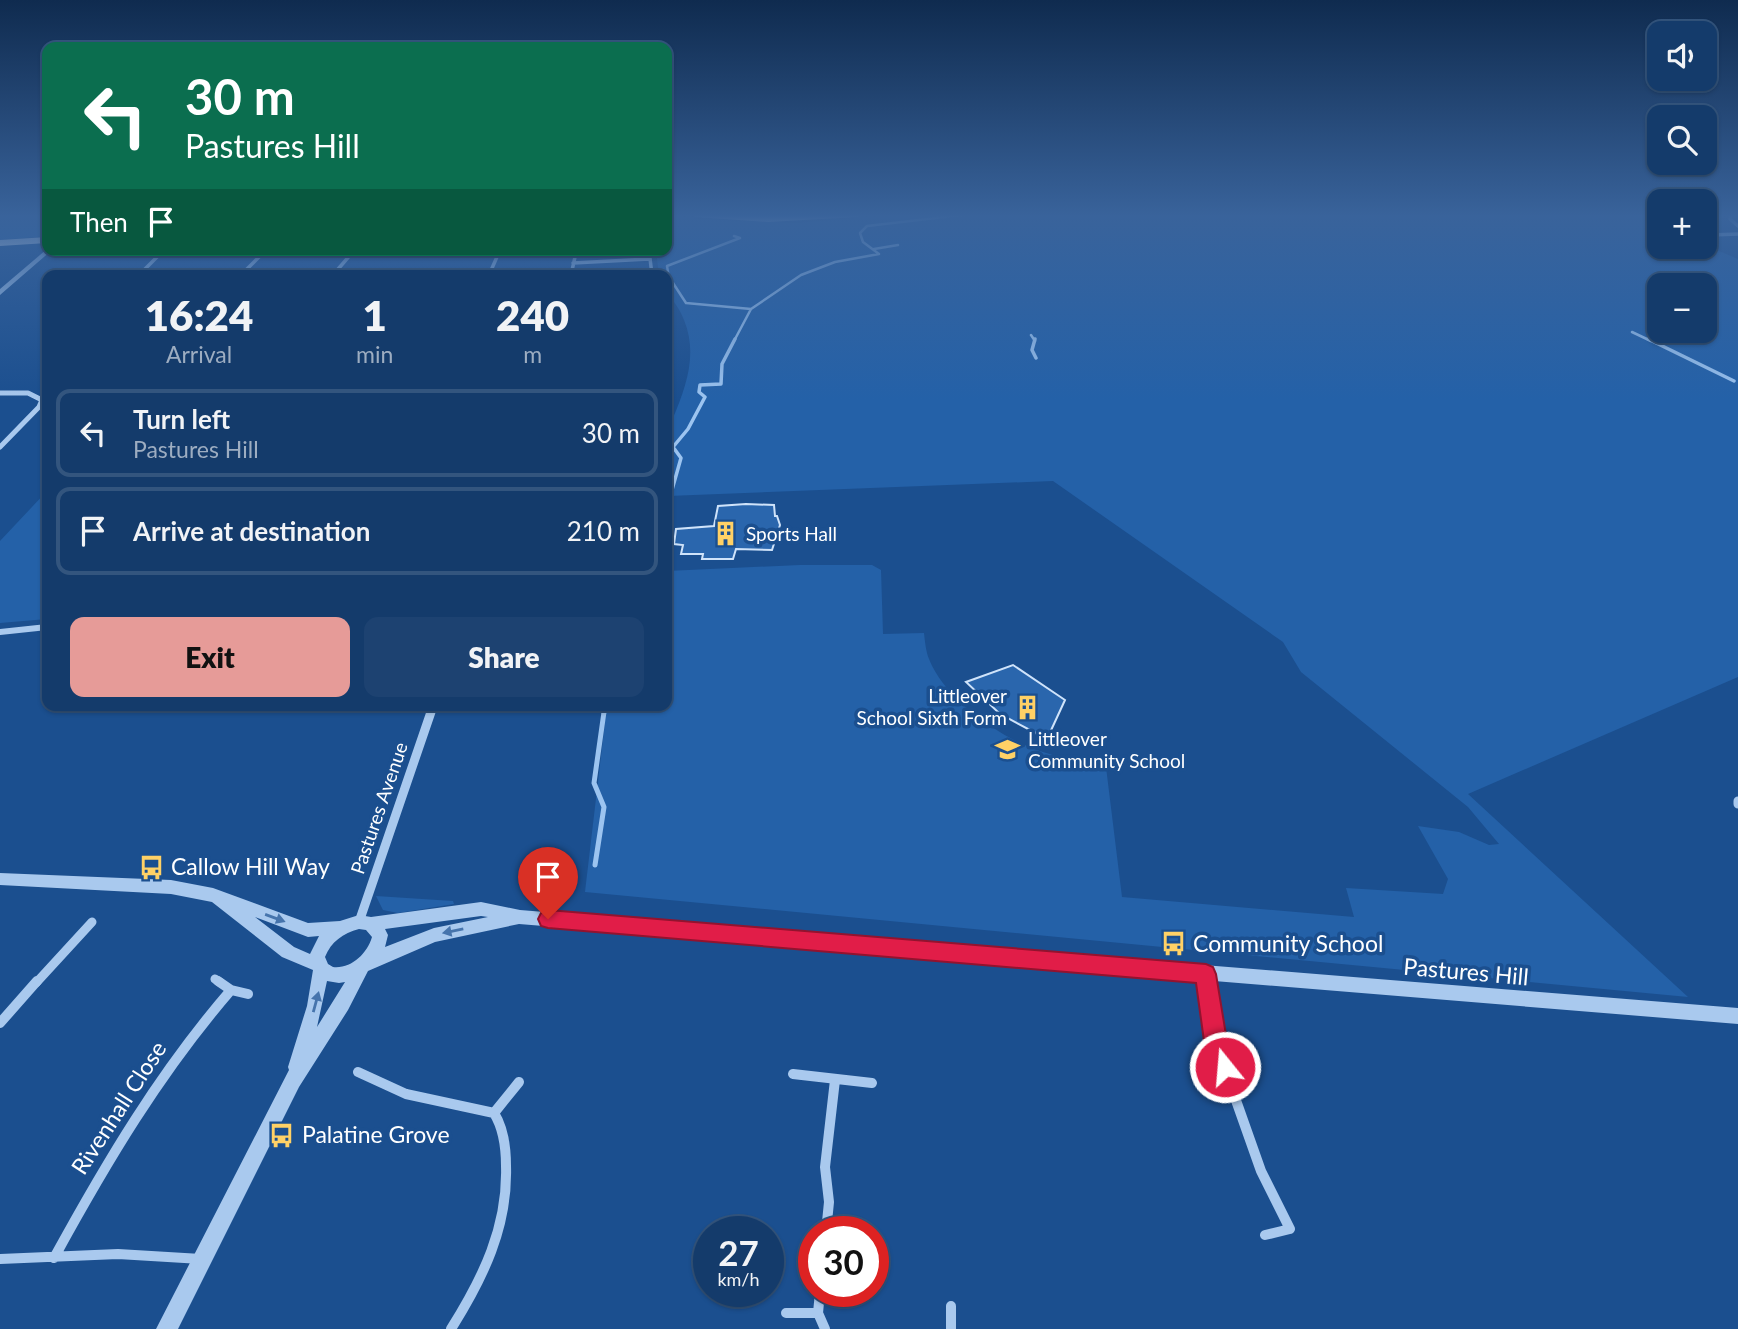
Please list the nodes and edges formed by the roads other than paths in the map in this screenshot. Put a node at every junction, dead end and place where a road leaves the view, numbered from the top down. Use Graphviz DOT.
graph roads {
  1 [pos="17,276"];
  2 [pos="0,293"];
  3 [pos="0,393"];
  4 [pos="42,395"];
  5 [pos="38,396"];
  6 [pos="42,399"];
  7 [pos="42,402"];
  8 [pos="0,447"];
  9 [pos="42,628"];
  10 [pos="0,632"];
  11 [pos="431,711"];
  12 [pos="0,879"];
  13 [pos="213,895"];
  14 [pos="520,917"];
  15 [pos="92,922"];
  16 [pos="365,923"];
  17 [pos="340,928"];
  18 [pos="365,965"];
  19 [pos="320,967"];
  20 [pos="1206,974"];
  21 [pos="215,979"];
  22 [pos="231,990"];
  23 [pos="248,994"];
  24 [pos="1738,1016"];
  25 [pos="0,1023"];
  26 [pos="358,1072"];
  27 [pos="793,1074"];
  28 [pos="835,1080"];
  29 [pos="293,1081"];
  30 [pos="519,1082"];
  31 [pos="872,1083"];
  32 [pos="494,1113"];
  33 [pos="828,1216"];
  34 [pos="1265,1235"];
  35 [pos="54,1258"];
  36 [pos="0,1259"];
  37 [pos="201,1259"];
  38 [pos="951,1306"];
  39 [pos="819,1307"];
  40 [pos="786,1313"];
  41 [pos="818,1313"];
  42 [pos="167,1329"];
  43 [pos="451,1329"];
  44 [pos="825,1329"];
  45 [pos="951,1329"];
  1 -- 2 [label="street"];
  3 -- 5 [label="street"];
  4 -- 5 [label="street"];
  5 -- 6 [label="street"];
  7 -- 8 [label="street"];
  9 -- 10 [label="street"];
  11 -- 16 [label="street, Pastures Avenue"];
  12 -- 13 [label="street"];
  13 -- 17 [label="street, one-way"];
  13 -- 19 [label="street"];
  14 -- 16 [label="street, Pastures Hill"];
  14 -- 18 [label="street, Pastures Hill, one-way"];
  14 -- 20 [label="street, Pastures Hill"];
  15 -- 25 [label="street"];
  16 -- 17 [label="street"];
  16 -- 18 [label="street"];
  17 -- 19 [label="street"];
  18 -- 19 [label="street"];
  18 -- 29 [label="street"];
  29 -- 19 [label="street, one-way"];
  20 -- 24 [label="street, Pastures Hill"];
  20 -- 34 [label="street"];
  21 -- 22 [label="street"];
  22 -- 23 [label="street"];
  22 -- 35 [label="street, Rivenhall Close"];
  26 -- 32 [label="street"];
  27 -- 28 [label="street"];
  28 -- 31 [label="street"];
  28 -- 33 [label="street"];
  29 -- 37 [label="street"];
  30 -- 32 [label="street"];
  32 -- 43 [label="street"];
  35 -- 36 [label="street"];
  35 -- 37 [label="street"];
  37 -- 42 [label="street"];
  38 -- 45 [label="street"];
  39 -- 41 [label="street"];
  40 -- 41 [label="street"];
  41 -- 44 [label="street"];
}
